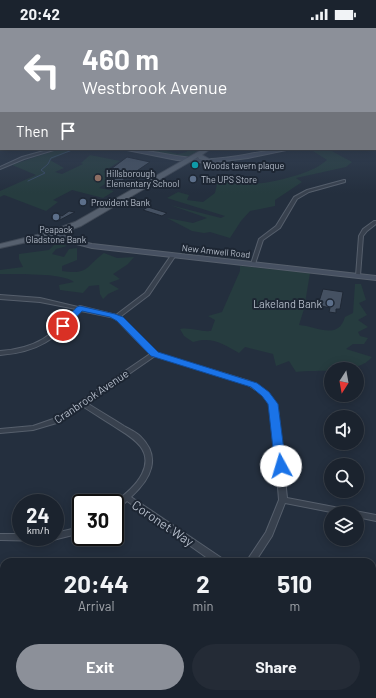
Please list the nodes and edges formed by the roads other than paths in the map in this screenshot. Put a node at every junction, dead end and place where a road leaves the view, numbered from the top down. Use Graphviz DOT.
graph roads {
  1 [pos="51,150"];
  2 [pos="132,150"];
  3 [pos="205,150"];
  4 [pos="210,150"];
  5 [pos="283,150"];
  6 [pos="200,156"];
  7 [pos="189,160"];
  8 [pos="209,161"];
  9 [pos="0,168"];
  10 [pos="344,180"];
  11 [pos="376,222"];
  12 [pos="57,232"];
  13 [pos="0,246"];
  14 [pos="174,255"];
  15 [pos="253,264"];
  16 [pos="358,276"];
  17 [pos="376,278"];
  18 [pos="0,297"];
  19 [pos="80,308"];
  20 [pos="117,317"];
  21 [pos="0,353"];
  22 [pos="154,354"];
  23 [pos="83,404"];
  24 [pos="0,431"];
  25 [pos="126,497"];
  26 [pos="283,500"];
  27 [pos="324,508"];
  28 [pos="364,515"];
  29 [pos="376,518"];
  30 [pos="72,533"];
  31 [pos="0,537"];
  32 [pos="214,558"];
  33 [pos="253,558"];
  1 -- 9 [label="street"];
  2 -- 7 [label="street"];
  3 -- 7 [label="main road"];
  4 -- 6 [label="main road"];
  5 -- 8 [label="street"];
  6 -- 7 [label="main road"];
  6 -- 8 [label="main road"];
  7 -- 8 [label="street"];
  7 -- 12 [label="main road"];
  10 -- 15 [label="street"];
  11 -- 16 [label="street"];
  12 -- 13 [label="main road"];
  12 -- 14 [label="street, New Amwell Road"];
  14 -- 15 [label="street, New Amwell Road"];
  14 -- 20 [label="street"];
  15 -- 16 [label="street, New Amwell Road"];
  16 -- 17 [label="street, New Amwell Road"];
  18 -- 19 [label="street"];
  19 -- 20 [label="street"];
  19 -- 21 [label="street"];
  20 -- 22 [label="street"];
  22 -- 23 [label="street, Cranbrook Avenue"];
  22 -- 26 [label="street"];
  23 -- 24 [label="street, Cranbrook Avenue"];
  23 -- 25 [label="street"];
  25 -- 32 [label="street, Coronet Way"];
  26 -- 27 [label="street"];
  26 -- 33 [label="street"];
  28 -- 29 [label="street"];
  30 -- 31 [label="street"];
}
